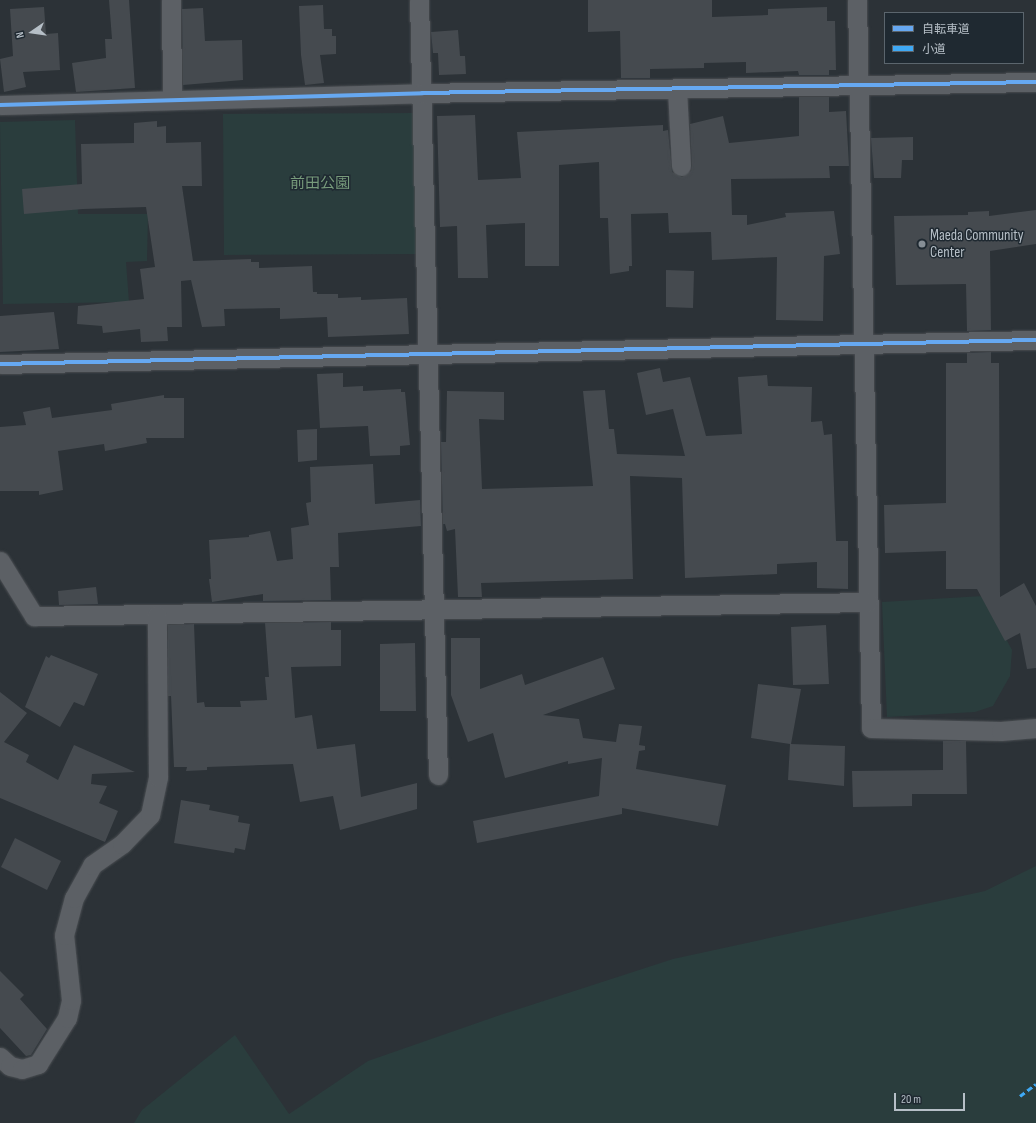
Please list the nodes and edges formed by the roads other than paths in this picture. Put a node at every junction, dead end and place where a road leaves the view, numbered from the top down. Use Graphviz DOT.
graph roads {
  1 [pos="171,0"];
  2 [pos="420,0"];
  3 [pos="856,0"];
  4 [pos="1036,82"];
  5 [pos="858,86"];
  6 [pos="677,89"];
  7 [pos="422,93"];
  8 [pos="172,100"];
  9 [pos="0,104"];
  10 [pos="681,166"];
  11 [pos="1036,340"];
  12 [pos="863,344"];
  13 [pos="428,354"];
  14 [pos="0,364"];
  15 [pos="0,561"];
  16 [pos="868,602"];
  17 [pos="434,610"];
  18 [pos="157,615"];
  19 [pos="1036,728"];
  20 [pos="438,775"];
  21 [pos="0,1056"];
  1 -- 8 [label="street"];
  2 -- 7 [label="street"];
  3 -- 5 [label="street"];
  4 -- 5 [label="street"];
  5 -- 6 [label="street"];
  5 -- 12 [label="street"];
  6 -- 7 [label="street"];
  6 -- 10 [label="street"];
  7 -- 8 [label="street"];
  7 -- 13 [label="street"];
  8 -- 9 [label="street"];
  11 -- 12 [label="street"];
  12 -- 13 [label="street"];
  12 -- 16 [label="street"];
  13 -- 14 [label="street"];
  13 -- 17 [label="street"];
  15 -- 18 [label="street"];
  16 -- 17 [label="street"];
  16 -- 19 [label="street"];
  17 -- 18 [label="street"];
  17 -- 20 [label="street"];
  18 -- 21 [label="street"];
}
